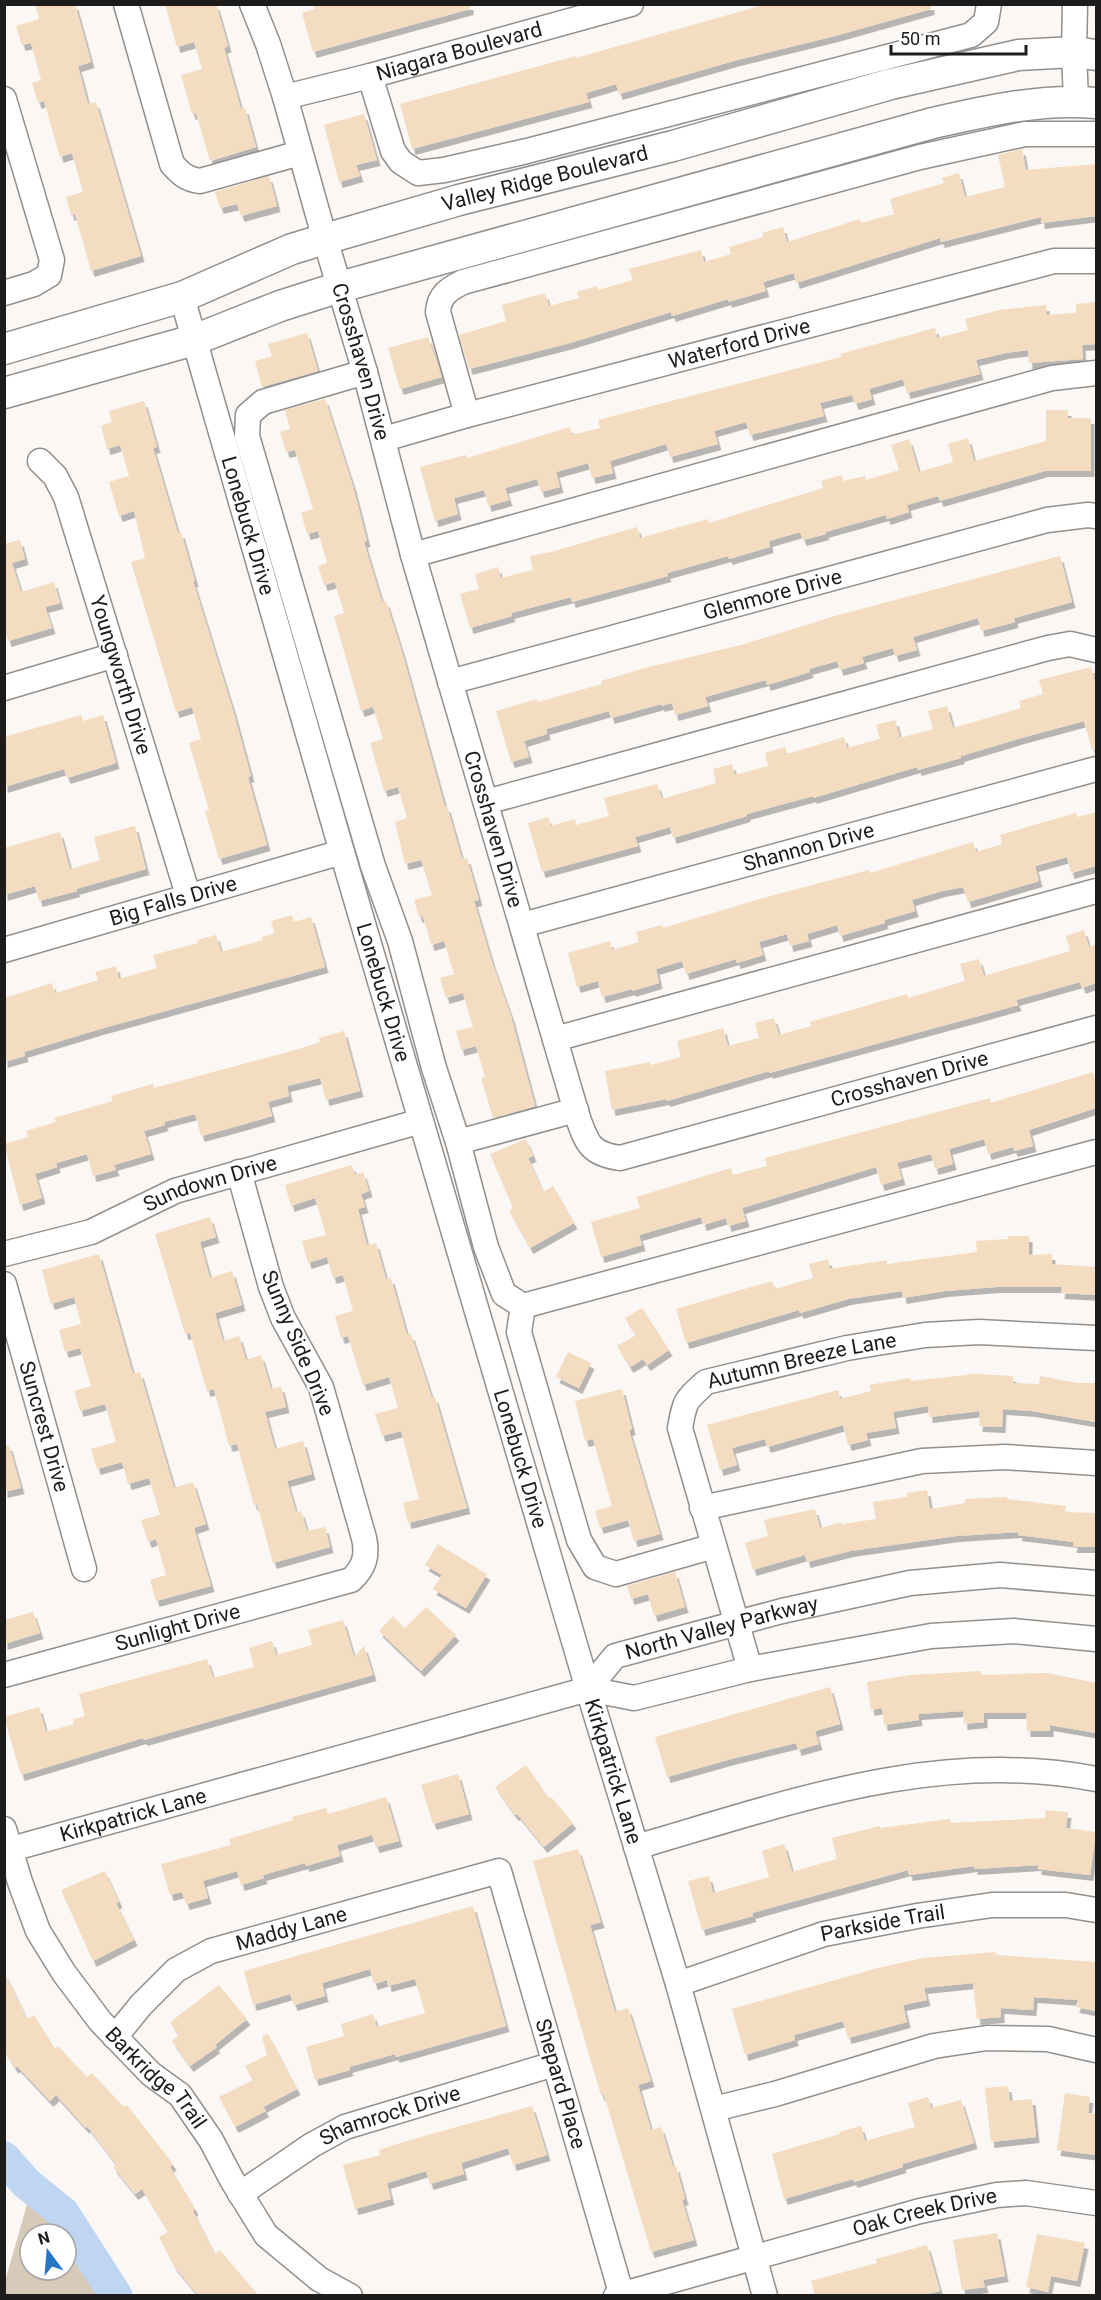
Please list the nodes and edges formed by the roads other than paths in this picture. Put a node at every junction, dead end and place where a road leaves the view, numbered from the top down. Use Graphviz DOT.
graph roads {
  1 [pos="126,4"];
  2 [pos="252,4"];
  3 [pos="631,4"];
  4 [pos="989,4"];
  5 [pos="1075,4"];
  6 [pos="1085,54"];
  7 [pos="370,76"];
  8 [pos="285,97"];
  9 [pos="4,99"];
  10 [pos="1086,102"];
  11 [pos="1096,134"];
  12 [pos="300,153"];
  13 [pos="325,239"];
  14 [pos="1096,261"];
  15 [pos="340,287"];
  16 [pos="4,293"];
  17 [pos="182,297"];
  18 [pos="194,340"];
  19 [pos="4,349"];
  20 [pos="365,372"];
  21 [pos="1096,373"];
  22 [pos="4,393"];
  23 [pos="467,415"];
  24 [pos="384,439"];
  25 [pos="40,461"];
  26 [pos="1096,516"];
  27 [pos="413,555"];
  28 [pos="1096,650"];
  29 [pos="115,655"];
  30 [pos="450,682"];
  31 [pos="4,688"];
  32 [pos="1096,769"];
  33 [pos="486,802"];
  34 [pos="342,852"];
  35 [pos="1096,891"];
  36 [pos="188,895"];
  37 [pos="522,925"];
  38 [pos="4,950"];
  39 [pos="1096,1028"];
  40 [pos="555,1039"];
  41 [pos="576,1110"];
  42 [pos="421,1121"];
  43 [pos="458,1142"];
  44 [pos="1096,1152"];
  45 [pos="239,1172"];
  46 [pos="4,1254"];
  47 [pos="4,1284"];
  48 [pos="524,1306"];
  49 [pos="1096,1338"];
  50 [pos="1096,1463"];
  51 [pos="702,1508"];
  52 [pos="714,1546"];
  53 [pos="84,1569"];
  54 [pos="351,1580"];
  55 [pos="1096,1583"];
  56 [pos="736,1624"];
  57 [pos="1096,1639"];
  58 [pos="750,1669"];
  59 [pos="4,1675"];
  60 [pos="588,1689"];
  61 [pos="1096,1779"];
  62 [pos="6,1843"];
  63 [pos="636,1847"];
  64 [pos="499,1871"];
  65 [pos="1096,1910"];
  66 [pos="678,1984"];
  67 [pos="115,2037"];
  68 [pos="1096,2050"];
  69 [pos="554,2064"];
  70 [pos="714,2109"];
  71 [pos="240,2194"];
  72 [pos="1096,2203"];
  73 [pos="754,2257"];
  74 [pos="350,2295"];
  75 [pos="620,2295"];
  76 [pos="765,2295"];
  1 -- 12 [label="street"];
  2 -- 8 [label="street, Crosshaven Drive"];
  3 -- 7 [label="street, Niagara Boulevard"];
  4 -- 7 [label="street"];
  5 -- 6 [label="street"];
  6 -- 10 [label="street"];
  6 -- 13 [label="main road, Valley Ridge Boulevard"];
  7 -- 8 [label="street, Niagara Boulevard"];
  8 -- 12 [label="street, Crosshaven Drive"];
  9 -- 16 [label="street"];
  10 -- 15 [label="main road"];
  11 -- 23 [label="street"];
  12 -- 13 [label="street, Crosshaven Drive"];
  13 -- 15 [label="street, Crosshaven Drive"];
  13 -- 17 [label="main road, Valley Ridge Boulevard"];
  14 -- 23 [label="street, Waterford Drive"];
  15 -- 18 [label="main road"];
  15 -- 20 [label="street, Crosshaven Drive"];
  17 -- 18 [label="street, Lonebuck Drive"];
  17 -- 19 [label="main road, Valley Ridge Boulevard"];
  18 -- 22 [label="main road"];
  18 -- 34 [label="street, Lonebuck Drive"];
  20 -- 24 [label="street, Crosshaven Drive"];
  20 -- 43 [label="street"];
  21 -- 27 [label="street"];
  23 -- 24 [label="street, Waterford Drive"];
  24 -- 27 [label="street, Crosshaven Drive"];
  25 -- 29 [label="street, Youngworth Drive"];
  26 -- 30 [label="street, Glenmore Drive"];
  27 -- 30 [label="street, Crosshaven Drive"];
  28 -- 33 [label="street"];
  29 -- 31 [label="street"];
  29 -- 36 [label="street, Youngworth Drive"];
  30 -- 33 [label="street, Crosshaven Drive"];
  32 -- 37 [label="street, Shannon Drive"];
  33 -- 37 [label="street, Crosshaven Drive"];
  34 -- 36 [label="street, Big Falls Drive"];
  34 -- 42 [label="street, Lonebuck Drive"];
  35 -- 40 [label="street"];
  36 -- 38 [label="street, Big Falls Drive"];
  37 -- 40 [label="street, Crosshaven Drive"];
  39 -- 41 [label="street, Crosshaven Drive"];
  40 -- 41 [label="street, Crosshaven Drive"];
  41 -- 43 [label="street"];
  42 -- 45 [label="street, Sundown Drive"];
  42 -- 60 [label="street, Lonebuck Drive"];
  43 -- 48 [label="street"];
  44 -- 48 [label="street"];
  45 -- 46 [label="street, Sundown Drive"];
  45 -- 54 [label="street, Sunny Side Drive"];
  47 -- 53 [label="street, Suncrest Drive"];
  48 -- 52 [label="street"];
  49 -- 51 [label="street, Autumn Breeze Lane"];
  50 -- 51 [label="street"];
  51 -- 52 [label="street, Autumn Breeze Lane"];
  52 -- 56 [label="street, Autumn Breeze Lane"];
  54 -- 59 [label="street, Sunlight Drive"];
  55 -- 56 [label="street, North Valley Parkway"];
  56 -- 58 [label="street, Autumn Breeze Lane"];
  56 -- 60 [label="street, North Valley Parkway"];
  57 -- 58 [label="street, North Valley Parkway"];
  58 -- 60 [label="street, North Valley Parkway"];
  60 -- 62 [label="street, Kirkpatrick Lane"];
  60 -- 63 [label="street, Kirkpatrick Lane"];
  61 -- 63 [label="street"];
  62 -- 67 [label="street, Barkridge Trail"];
  63 -- 66 [label="street, Kirkpatrick Lane"];
  64 -- 67 [label="street, Maddy Lane"];
  64 -- 69 [label="street, Shepard Place"];
  65 -- 66 [label="street, Parkside Trail"];
  66 -- 70 [label="street, Kirkpatrick Lane"];
  67 -- 71 [label="street, Barkridge Trail"];
  68 -- 70 [label="street"];
  69 -- 71 [label="street, Shamrock Drive"];
  69 -- 75 [label="street, Shepard Place"];
  70 -- 73 [label="street, Kirkpatrick Lane"];
  71 -- 74 [label="street, Barkridge Trail"];
  72 -- 73 [label="street, Oak Creek Drive"];
  73 -- 75 [label="street"];
  73 -- 76 [label="street, Kirkpatrick Lane"];
}
